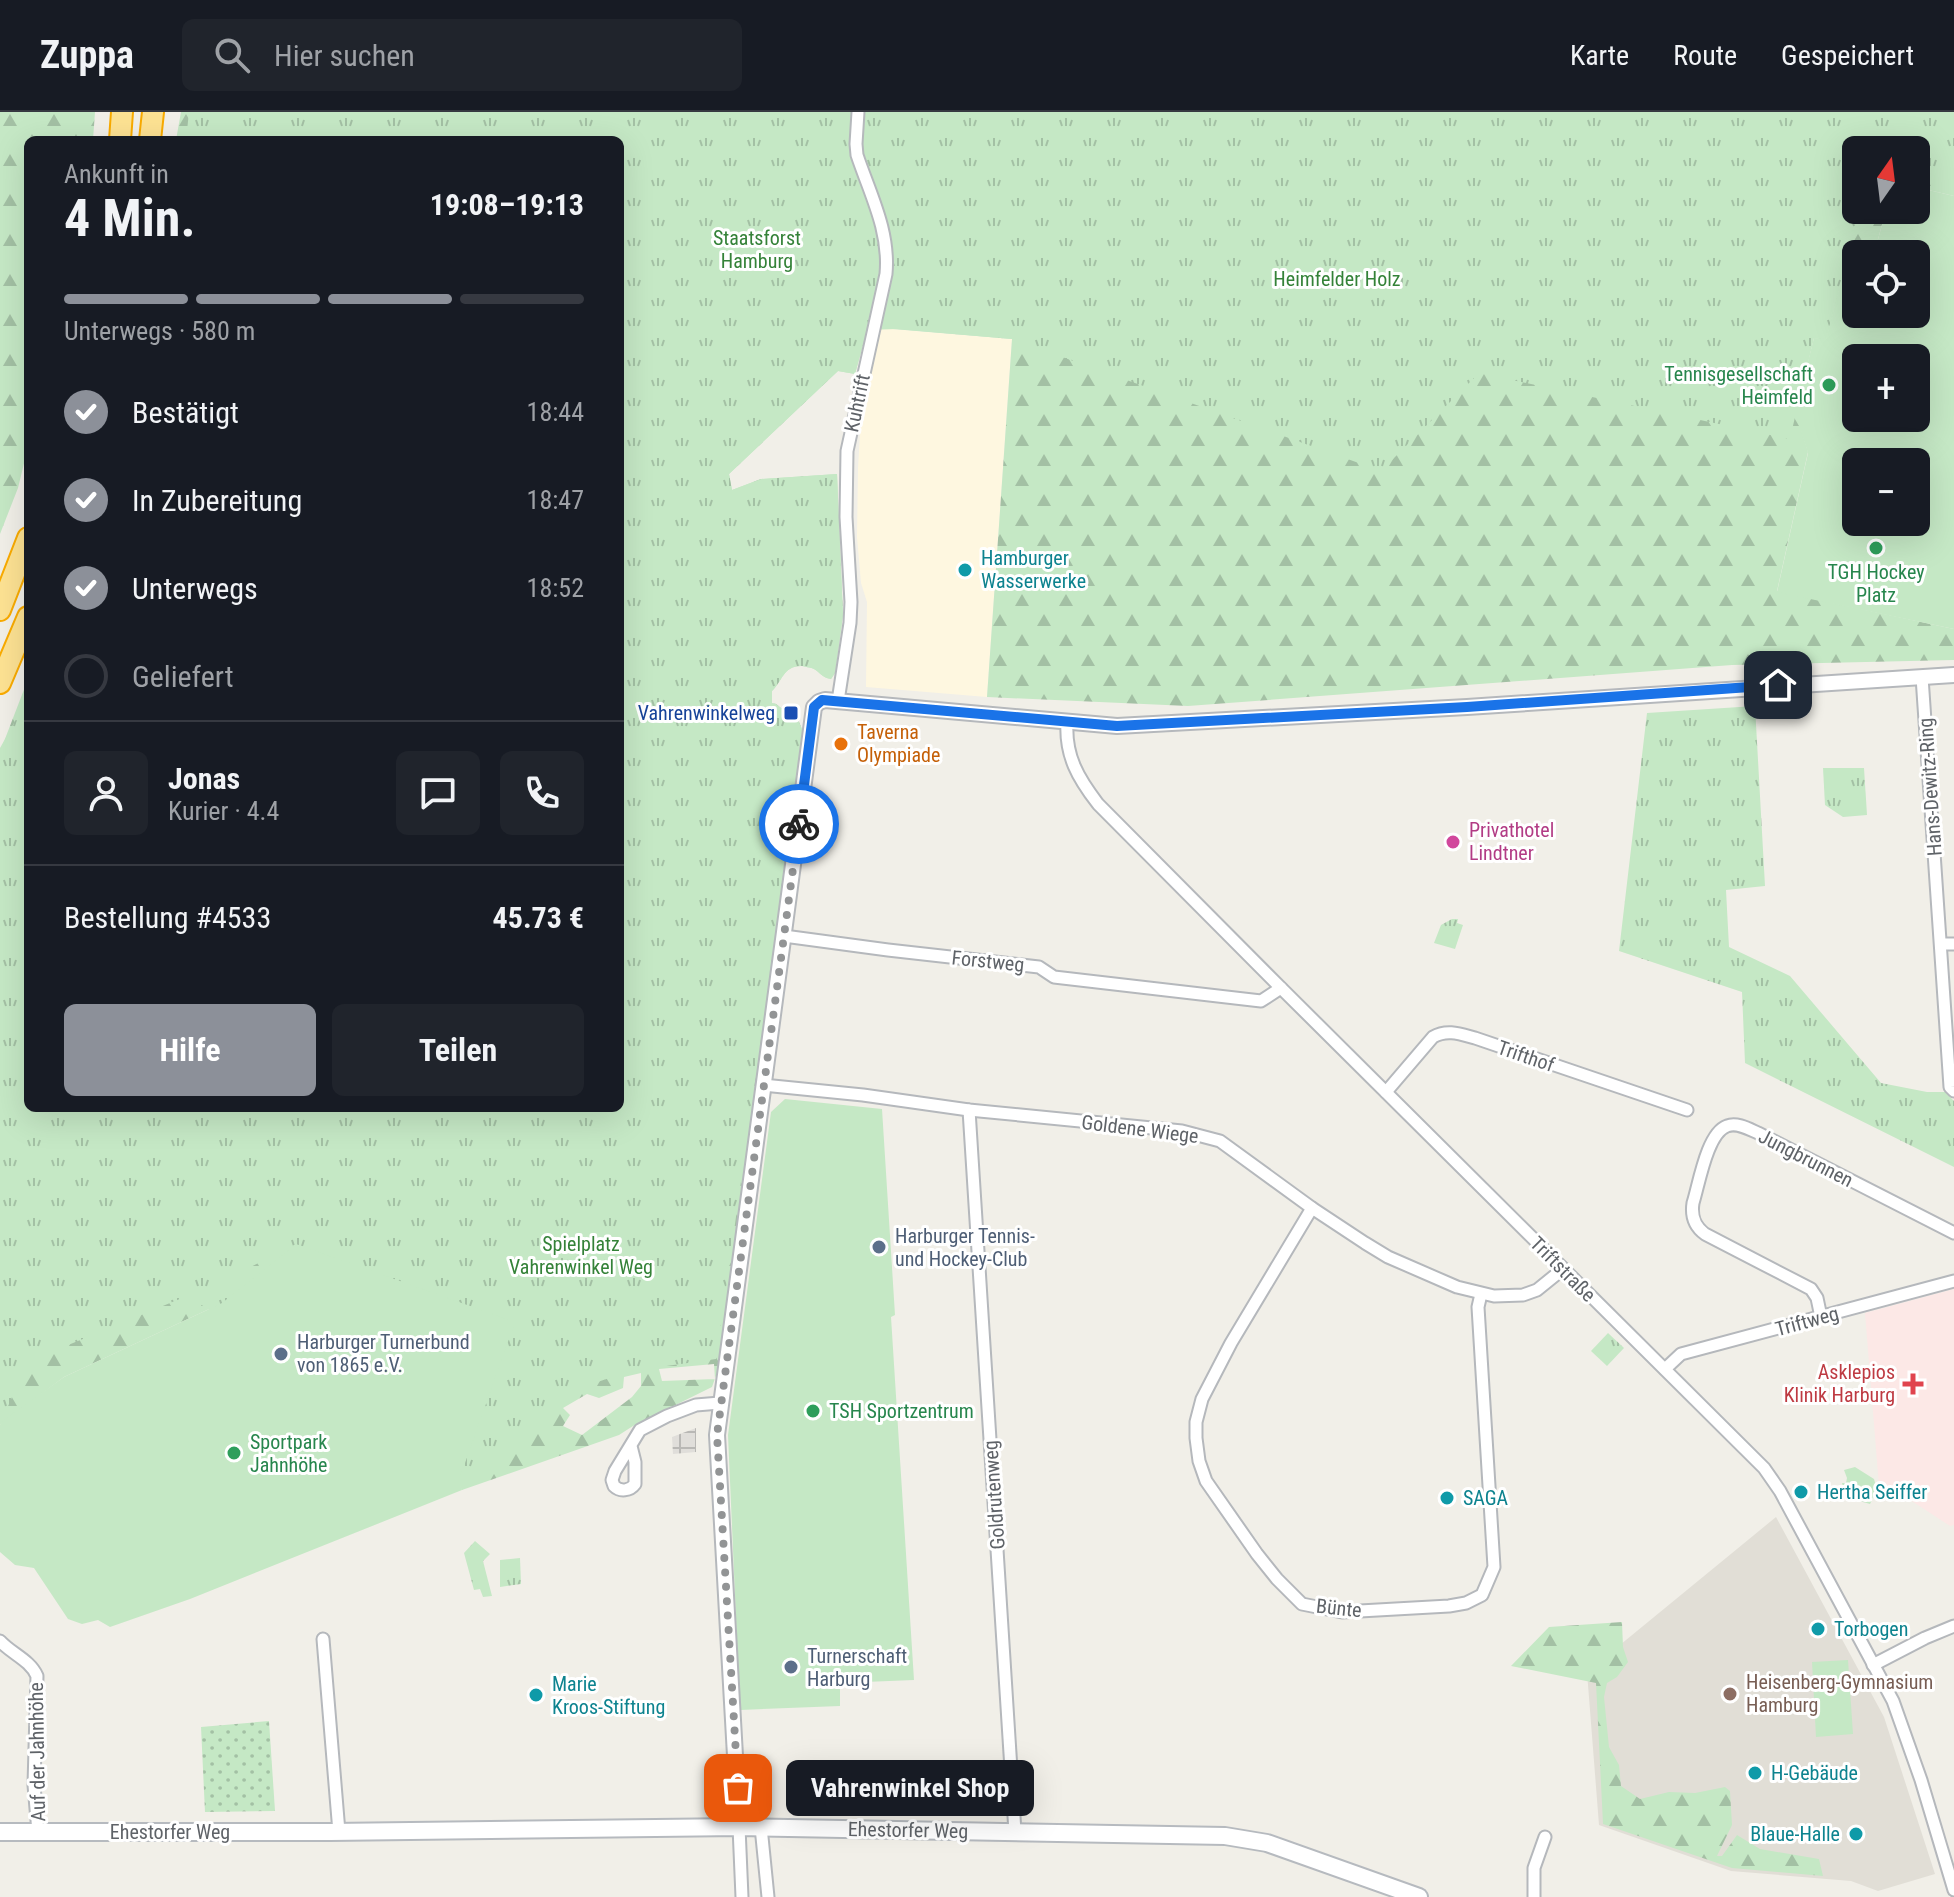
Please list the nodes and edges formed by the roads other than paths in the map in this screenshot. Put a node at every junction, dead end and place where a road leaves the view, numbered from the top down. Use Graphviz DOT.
graph roads {
  1 [pos="122,112"];
  2 [pos="153,112"];
  3 [pos="858,112"];
  4 [pos="120,136"];
  5 [pos="150,136"];
  6 [pos="24,548"];
  7 [pos="0,610"];
  8 [pos="24,626"];
  9 [pos="1954,675"];
  10 [pos="1922,677"];
  11 [pos="0,683"];
  12 [pos="838,701"];
  13 [pos="1067,722"];
  14 [pos="784,936"];
  15 [pos="1948,944"];
  16 [pos="1281,988"];
  17 [pos="763,1085"];
  18 [pos="1954,1091"];
  19 [pos="1386,1092"];
  20 [pos="969,1110"];
  21 [pos="1687,1110"];
  22 [pos="1312,1208"];
  23 [pos="1954,1233"];
  24 [pos="1563,1269"];
  25 [pos="1954,1281"];
  26 [pos="1481,1294"];
  27 [pos="1821,1317"];
  28 [pos="1665,1369"];
  29 [pos="720,1403"];
  30 [pos="631,1446"];
  31 [pos="1954,1626"];
  32 [pos="323,1639"];
  33 [pos="0,1641"];
  34 [pos="1873,1665"];
  35 [pos="739,1827"];
  36 [pos="761,1827"];
  37 [pos="0,1832"];
  38 [pos="38,1832"];
  39 [pos="339,1832"];
  40 [pos="1015,1832"];
  41 [pos="1545,1837"];
  42 [pos="1954,1890"];
  43 [pos="742,1897"];
  44 [pos="768,1897"];
  45 [pos="1419,1897"];
  46 [pos="1534,1897"];
  1 -- 4 [label="highway"];
  2 -- 5 [label="highway"];
  3 -- 12 [label="street, Kuhtrift"];
  6 -- 7 [label="highway"];
  8 -- 11 [label="highway"];
  9 -- 10 [label="street"];
  10 -- 13 [label="street"];
  10 -- 15 [label="street, Hans-Dewitz-Ring"];
  12 -- 13 [label="street"];
  12 -- 14 [label="street"];
  13 -- 16 [label="street, Triftstraße"];
  14 -- 16 [label="street, Forstweg"];
  14 -- 17 [label="street"];
  15 -- 18 [label="street, Hans-Dewitz-Ring"];
  16 -- 19 [label="street, Triftstraße"];
  17 -- 20 [label="street, Goldene Wiege"];
  17 -- 29 [label="street"];
  19 -- 21 [label="street, Trifthof"];
  19 -- 24 [label="street, Triftstraße"];
  20 -- 22 [label="street, Goldene Wiege"];
  20 -- 40 [label="street, Goldrutenweg"];
  22 -- 26 [label="street, Goldene Wiege"];
  22 -- 26 [label="street, Bünte"];
  23 -- 27 [label="street, Jungbrunnen"];
  24 -- 26 [label="street, Goldene Wiege"];
  24 -- 28 [label="street, Triftstraße"];
  25 -- 27 [label="street, Triftweg"];
  27 -- 28 [label="street, Triftweg"];
  28 -- 34 [label="street, Triftstraße"];
  29 -- 30 [label="street"];
  29 -- 35 [label="street"];
  31 -- 34 [label="street"];
  32 -- 39 [label="street"];
  33 -- 38 [label="street, Auf der Jahnhöhe"];
  34 -- 42 [label="street, Triftstraße"];
  35 -- 36 [label="main road, Ehestorfer Weg"];
  35 -- 39 [label="main road, Ehestorfer Weg"];
  35 -- 43 [label="street"];
  36 -- 40 [label="main road, Ehestorfer Weg"];
  36 -- 44 [label="street"];
  37 -- 38 [label="main road, Ehestorfer Weg"];
  38 -- 39 [label="main road, Ehestorfer Weg"];
  40 -- 45 [label="main road, Ehestorfer Weg"];
  41 -- 46 [label="street"];
}
